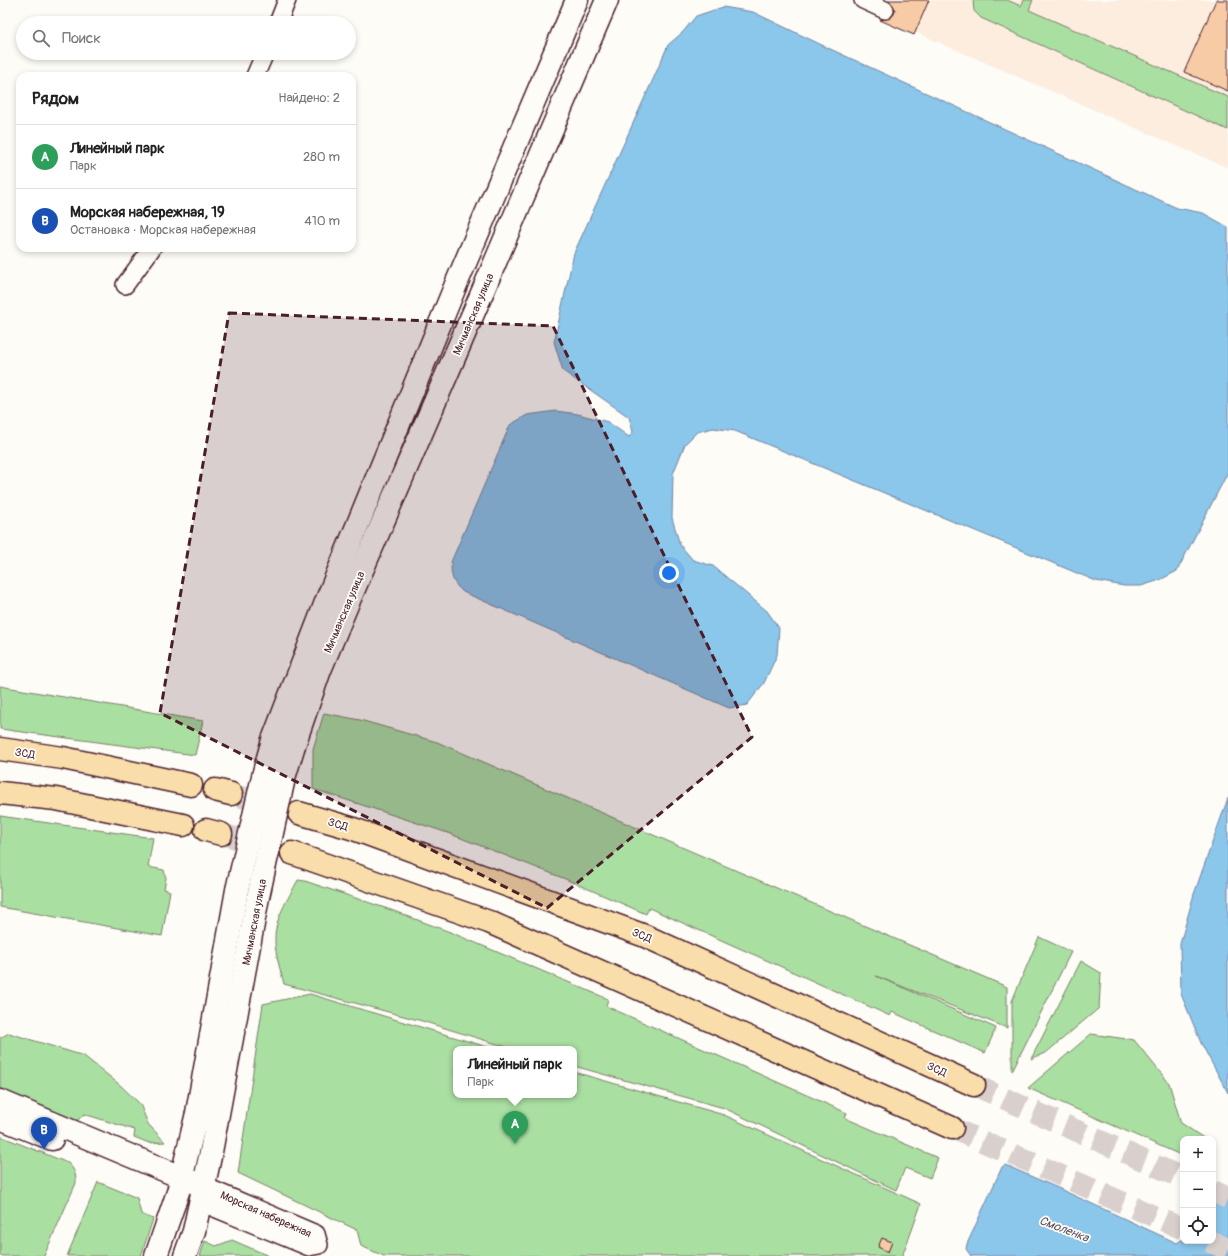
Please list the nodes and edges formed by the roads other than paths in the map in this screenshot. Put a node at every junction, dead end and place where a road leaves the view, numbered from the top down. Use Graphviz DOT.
graph roads {
  1 [pos="287,0"];
  2 [pos="577,0"];
  3 [pos="863,0"];
  4 [pos="602,1"];
  5 [pos="885,10"];
  6 [pos="281,16"];
  7 [pos="262,60"];
  8 [pos="257,72"];
  9 [pos="149,252"];
  10 [pos="125,285"];
  11 [pos="0,749"];
  12 [pos="192,785"];
  13 [pos="0,793"];
  14 [pos="300,813"];
  15 [pos="183,825"];
  16 [pos="292,853"];
  17 [pos="974,1085"];
  18 [pos="0,1101"];
  19 [pos="0,1118"];
  20 [pos="952,1128"];
  21 [pos="180,1185"];
  22 [pos="202,1194"];
  23 [pos="156,1256"];
  24 [pos="185,1256"];
  1 -- 6 [label="street"];
  2 -- 21 [label="main road, Мичманская улица, bridge"];
  3 -- 5 [label="street"];
  4 -- 22 [label="main road, Мичманская улица, bridge"];
  7 -- 8 [label="street"];
  9 -- 10 [label="street"];
  11 -- 12 [label="highway, ЗСД"];
  13 -- 15 [label="highway"];
  14 -- 17 [label="highway, ЗСД"];
  16 -- 20 [label="highway"];
  18 -- 21 [label="main road, Морская набережная"];
  19 -- 21 [label="main road, Морская набережная"];
  21 -- 22 [label="main road, Морская набережная"];
  21 -- 23 [label="main road, Мичманская улица"];
  22 -- 22 [label="street, Морская набережная"];
  22 -- 24 [label="main road, Мичманская улица"];
}
